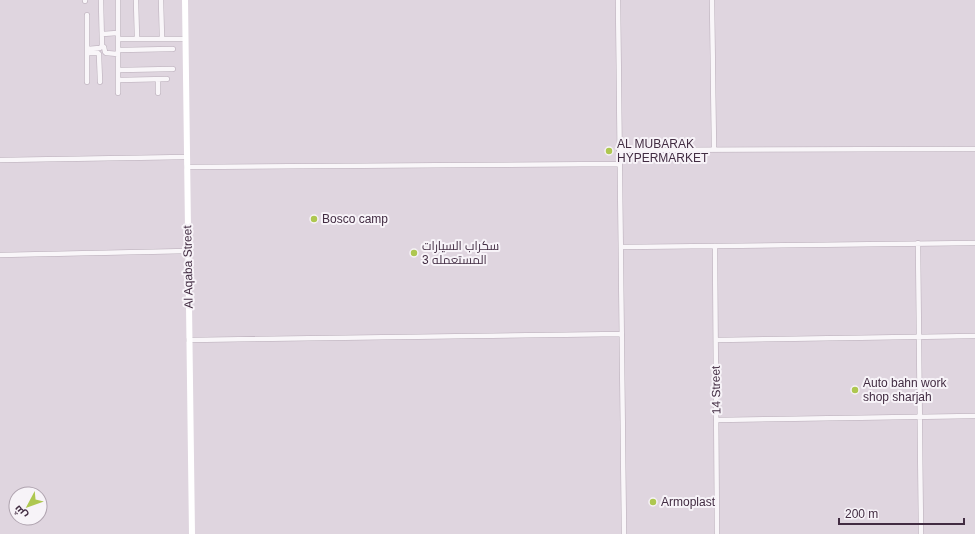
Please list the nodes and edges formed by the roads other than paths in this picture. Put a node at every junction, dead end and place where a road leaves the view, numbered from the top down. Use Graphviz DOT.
graph roads {
  1 [pos="101,0"];
  2 [pos="118,0"];
  3 [pos="136,0"];
  4 [pos="161,0"];
  5 [pos="185,0"];
  6 [pos="618,0"];
  7 [pos="712,0"];
  8 [pos="87,14"];
  9 [pos="102,34"];
  10 [pos="118,36"];
  11 [pos="137,39"];
  12 [pos="148,39"];
  13 [pos="162,39"];
  14 [pos="185,39"];
  15 [pos="102,46"];
  16 [pos="173,49"];
  17 [pos="149,50"];
  18 [pos="87,51"];
  19 [pos="118,52"];
  20 [pos="149,69"];
  21 [pos="173,69"];
  22 [pos="118,70"];
  23 [pos="149,79"];
  24 [pos="158,79"];
  25 [pos="167,79"];
  26 [pos="118,80"];
  27 [pos="87,82"];
  28 [pos="100,82"];
  29 [pos="118,93"];
  30 [pos="158,93"];
  31 [pos="975,149"];
  32 [pos="619,150"];
  33 [pos="714,150"];
  34 [pos="187,157"];
  35 [pos="0,160"];
  36 [pos="620,164"];
  37 [pos="187,167"];
  38 [pos="918,243"];
  39 [pos="975,243"];
  40 [pos="715,246"];
  41 [pos="620,247"];
  42 [pos="188,251"];
  43 [pos="0,255"];
  44 [pos="622,334"];
  45 [pos="975,336"];
  46 [pos="919,337"];
  47 [pos="189,340"];
  48 [pos="716,340"];
  49 [pos="920,416"];
  50 [pos="975,416"];
  51 [pos="716,420"];
  52 [pos="192,534"];
  53 [pos="624,534"];
  54 [pos="717,534"];
  55 [pos="921,534"];
  1 -- 9 [label="street"];
  2 -- 10 [label="street"];
  3 -- 11 [label="street"];
  4 -- 13 [label="street"];
  5 -- 14 [label="street, Al Aqaba Street"];
  6 -- 32 [label="street"];
  7 -- 33 [label="street"];
  8 -- 18 [label="street"];
  9 -- 10 [label="street"];
  9 -- 15 [label="street"];
  10 -- 11 [label="street"];
  10 -- 19 [label="street"];
  11 -- 12 [label="street"];
  12 -- 13 [label="street"];
  12 -- 17 [label="street"];
  13 -- 14 [label="street"];
  14 -- 34 [label="street, Al Aqaba Street"];
  15 -- 18 [label="street"];
  15 -- 19 [label="street"];
  16 -- 17 [label="street"];
  17 -- 19 [label="street"];
  18 -- 27 [label="street"];
  18 -- 28 [label="street"];
  19 -- 22 [label="street"];
  20 -- 21 [label="street"];
  20 -- 22 [label="street"];
  20 -- 23 [label="street"];
  22 -- 26 [label="street"];
  23 -- 24 [label="street"];
  23 -- 26 [label="street"];
  24 -- 25 [label="street"];
  24 -- 30 [label="street"];
  26 -- 29 [label="street"];
  31 -- 33 [label="street"];
  32 -- 33 [label="street"];
  32 -- 36 [label="street"];
  34 -- 35 [label="street"];
  34 -- 37 [label="street, Al Aqaba Street"];
  36 -- 37 [label="street"];
  36 -- 41 [label="street"];
  37 -- 42 [label="street, Al Aqaba Street"];
  38 -- 39 [label="street"];
  38 -- 40 [label="street"];
  38 -- 46 [label="street"];
  40 -- 41 [label="street"];
  40 -- 48 [label="street, 14 Street"];
  41 -- 44 [label="street"];
  42 -- 43 [label="street"];
  42 -- 47 [label="street, Al Aqaba Street"];
  44 -- 47 [label="street"];
  44 -- 53 [label="street"];
  45 -- 46 [label="street"];
  46 -- 48 [label="street"];
  46 -- 49 [label="street"];
  47 -- 52 [label="street, Al Aqaba Street"];
  48 -- 51 [label="street, 14 Street"];
  49 -- 50 [label="street"];
  49 -- 51 [label="street"];
  49 -- 55 [label="street"];
  51 -- 54 [label="street, 14 Street"];
}
